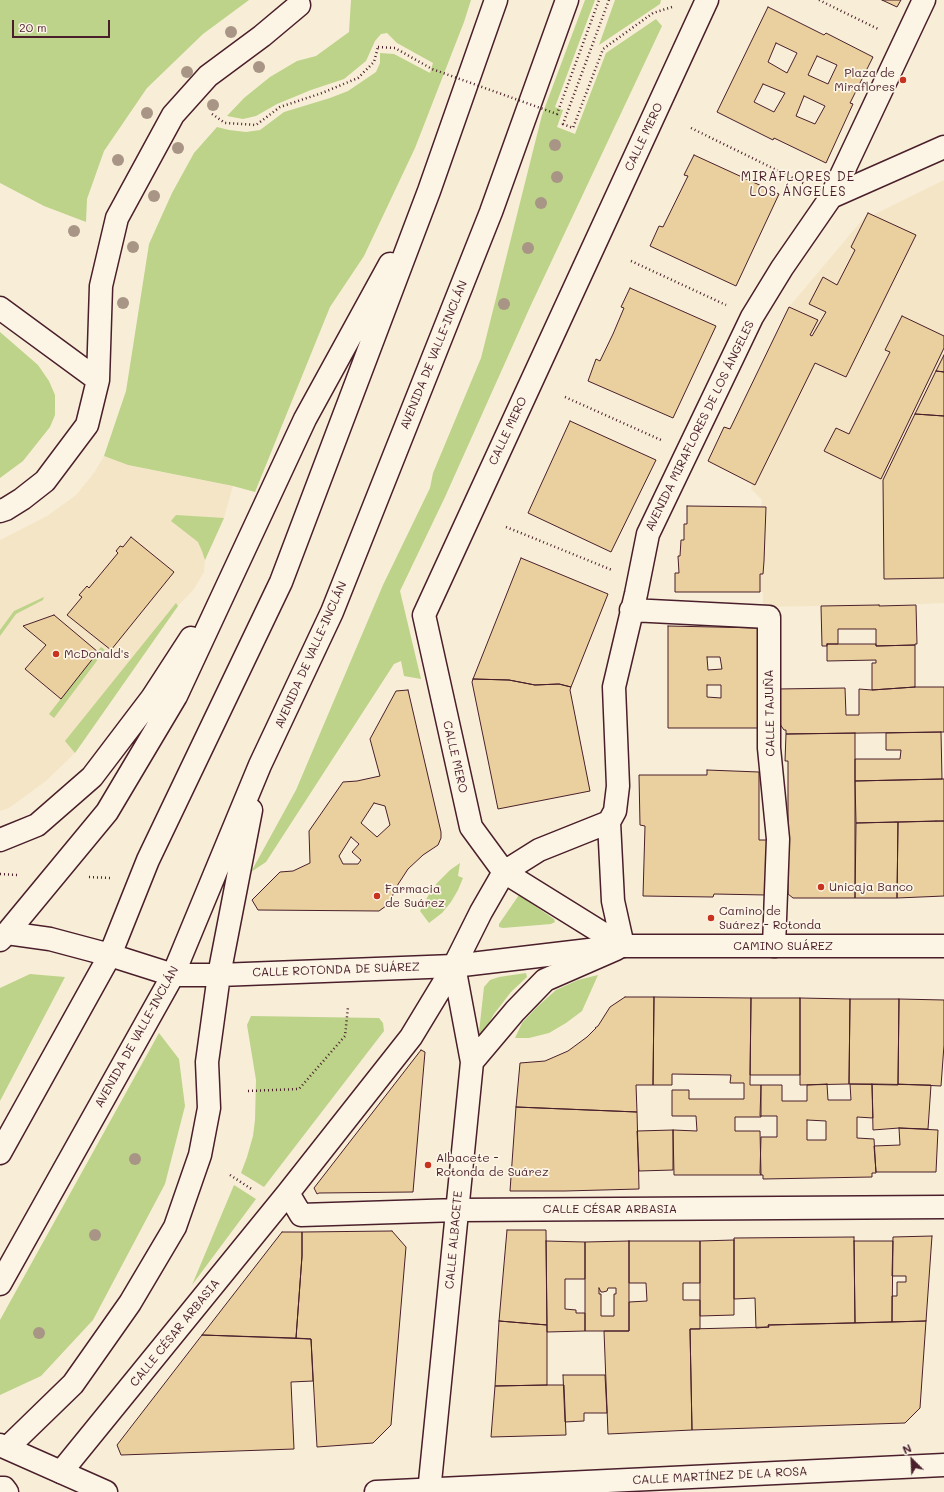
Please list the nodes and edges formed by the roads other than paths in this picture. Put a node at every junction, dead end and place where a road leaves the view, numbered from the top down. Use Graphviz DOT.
graph roads {
  1 [pos="496,0"];
  2 [pos="567,0"];
  3 [pos="707,0"];
  4 [pos="924,0"];
  5 [pos="299,5"];
  6 [pos="944,147"];
  7 [pos="429,191"];
  8 [pos="831,197"];
  9 [pos="0,308"];
  10 [pos="98,380"];
  11 [pos="0,511"];
  12 [pos="235,572"];
  13 [pos="631,610"];
  14 [pos="260,765"];
  15 [pos="609,822"];
  16 [pos="0,840"];
  17 [pos="504,872"];
  18 [pos="2,935"];
  19 [pos="623,946"];
  20 [pos="774,946"];
  21 [pos="944,946"];
  22 [pos="110,955"];
  23 [pos="454,966"];
  24 [pos="173,975"];
  25 [pos="219,975"];
  26 [pos="472,1062"];
  27 [pos="0,1153"];
  28 [pos="288,1193"];
  29 [pos="944,1207"];
  30 [pos="458,1210"];
  31 [pos="0,1284"];
  32 [pos="2,1449"];
  33 [pos="944,1466"];
  34 [pos="61,1472"];
  35 [pos="0,1488"];
  36 [pos="429,1490"];
  37 [pos="7,1492"];
  38 [pos="106,1492"];
  39 [pos="376,1492"];
  1 -- 7 [label="main road"];
  2 -- 14 [label="main road, AVENIDA DE VALLE-INCLÁN"];
  3 -- 17 [label="main road, CALLE MERO"];
  4 -- 8 [label="main road, AVENIDA MIRAFLORES DE LOS ÁNGELES"];
  5 -- 10 [label="main road"];
  6 -- 8 [label="main road"];
  7 -- 12 [label="main road"];
  7 -- 22 [label="main road"];
  8 -- 13 [label="main road, AVENIDA MIRAFLORES DE LOS ÁNGELES"];
  9 -- 10 [label="main road"];
  10 -- 11 [label="main road"];
  12 -- 16 [label="main road"];
  12 -- 18 [label="main road"];
  13 -- 15 [label="main road, AVENIDA MIRAFLORES DE LOS ÁNGELES"];
  13 -- 20 [label="main road, CALLE TAJUÑA"];
  14 -- 24 [label="main road, AVENIDA DE VALLE-INCLÁN"];
  14 -- 25 [label="main road"];
  15 -- 17 [label="main road"];
  15 -- 19 [label="main road"];
  17 -- 19 [label="main road"];
  17 -- 23 [label="main road"];
  18 -- 22 [label="main road, CALLE ROTONDA DE SUÁREZ"];
  19 -- 20 [label="main road, CAMINO SUÁREZ"];
  19 -- 23 [label="main road, CALLE ROTONDA DE SUÁREZ"];
  19 -- 26 [label="main road"];
  20 -- 21 [label="main road, CAMINO SUÁREZ"];
  22 -- 24 [label="main road, CALLE ROTONDA DE SUÁREZ"];
  22 -- 27 [label="main road"];
  23 -- 25 [label="main road, CALLE ROTONDA DE SUÁREZ"];
  23 -- 26 [label="main road, CALLE ALBACETE"];
  23 -- 28 [label="main road, CALLE CÉSAR ARBASIA"];
  24 -- 25 [label="main road, CALLE ROTONDA DE SUÁREZ"];
  24 -- 31 [label="main road, AVENIDA DE VALLE-INCLÁN"];
  25 -- 32 [label="main road"];
  26 -- 30 [label="main road, CALLE ALBACETE"];
  28 -- 30 [label="main road, CALLE CÉSAR ARBASIA"];
  28 -- 34 [label="main road, CALLE CÉSAR ARBASIA"];
  29 -- 30 [label="main road, CALLE CÉSAR ARBASIA"];
  30 -- 36 [label="main road, CALLE ALBACETE"];
  32 -- 34 [label="main road"];
  33 -- 36 [label="main road, CALLE MARTÍNEZ DE LA ROSA"];
  34 -- 38 [label="main road"];
  35 -- 37 [label="main road"];
  36 -- 39 [label="main road, CALLE MARTÍNEZ DE LA ROSA"];
}
